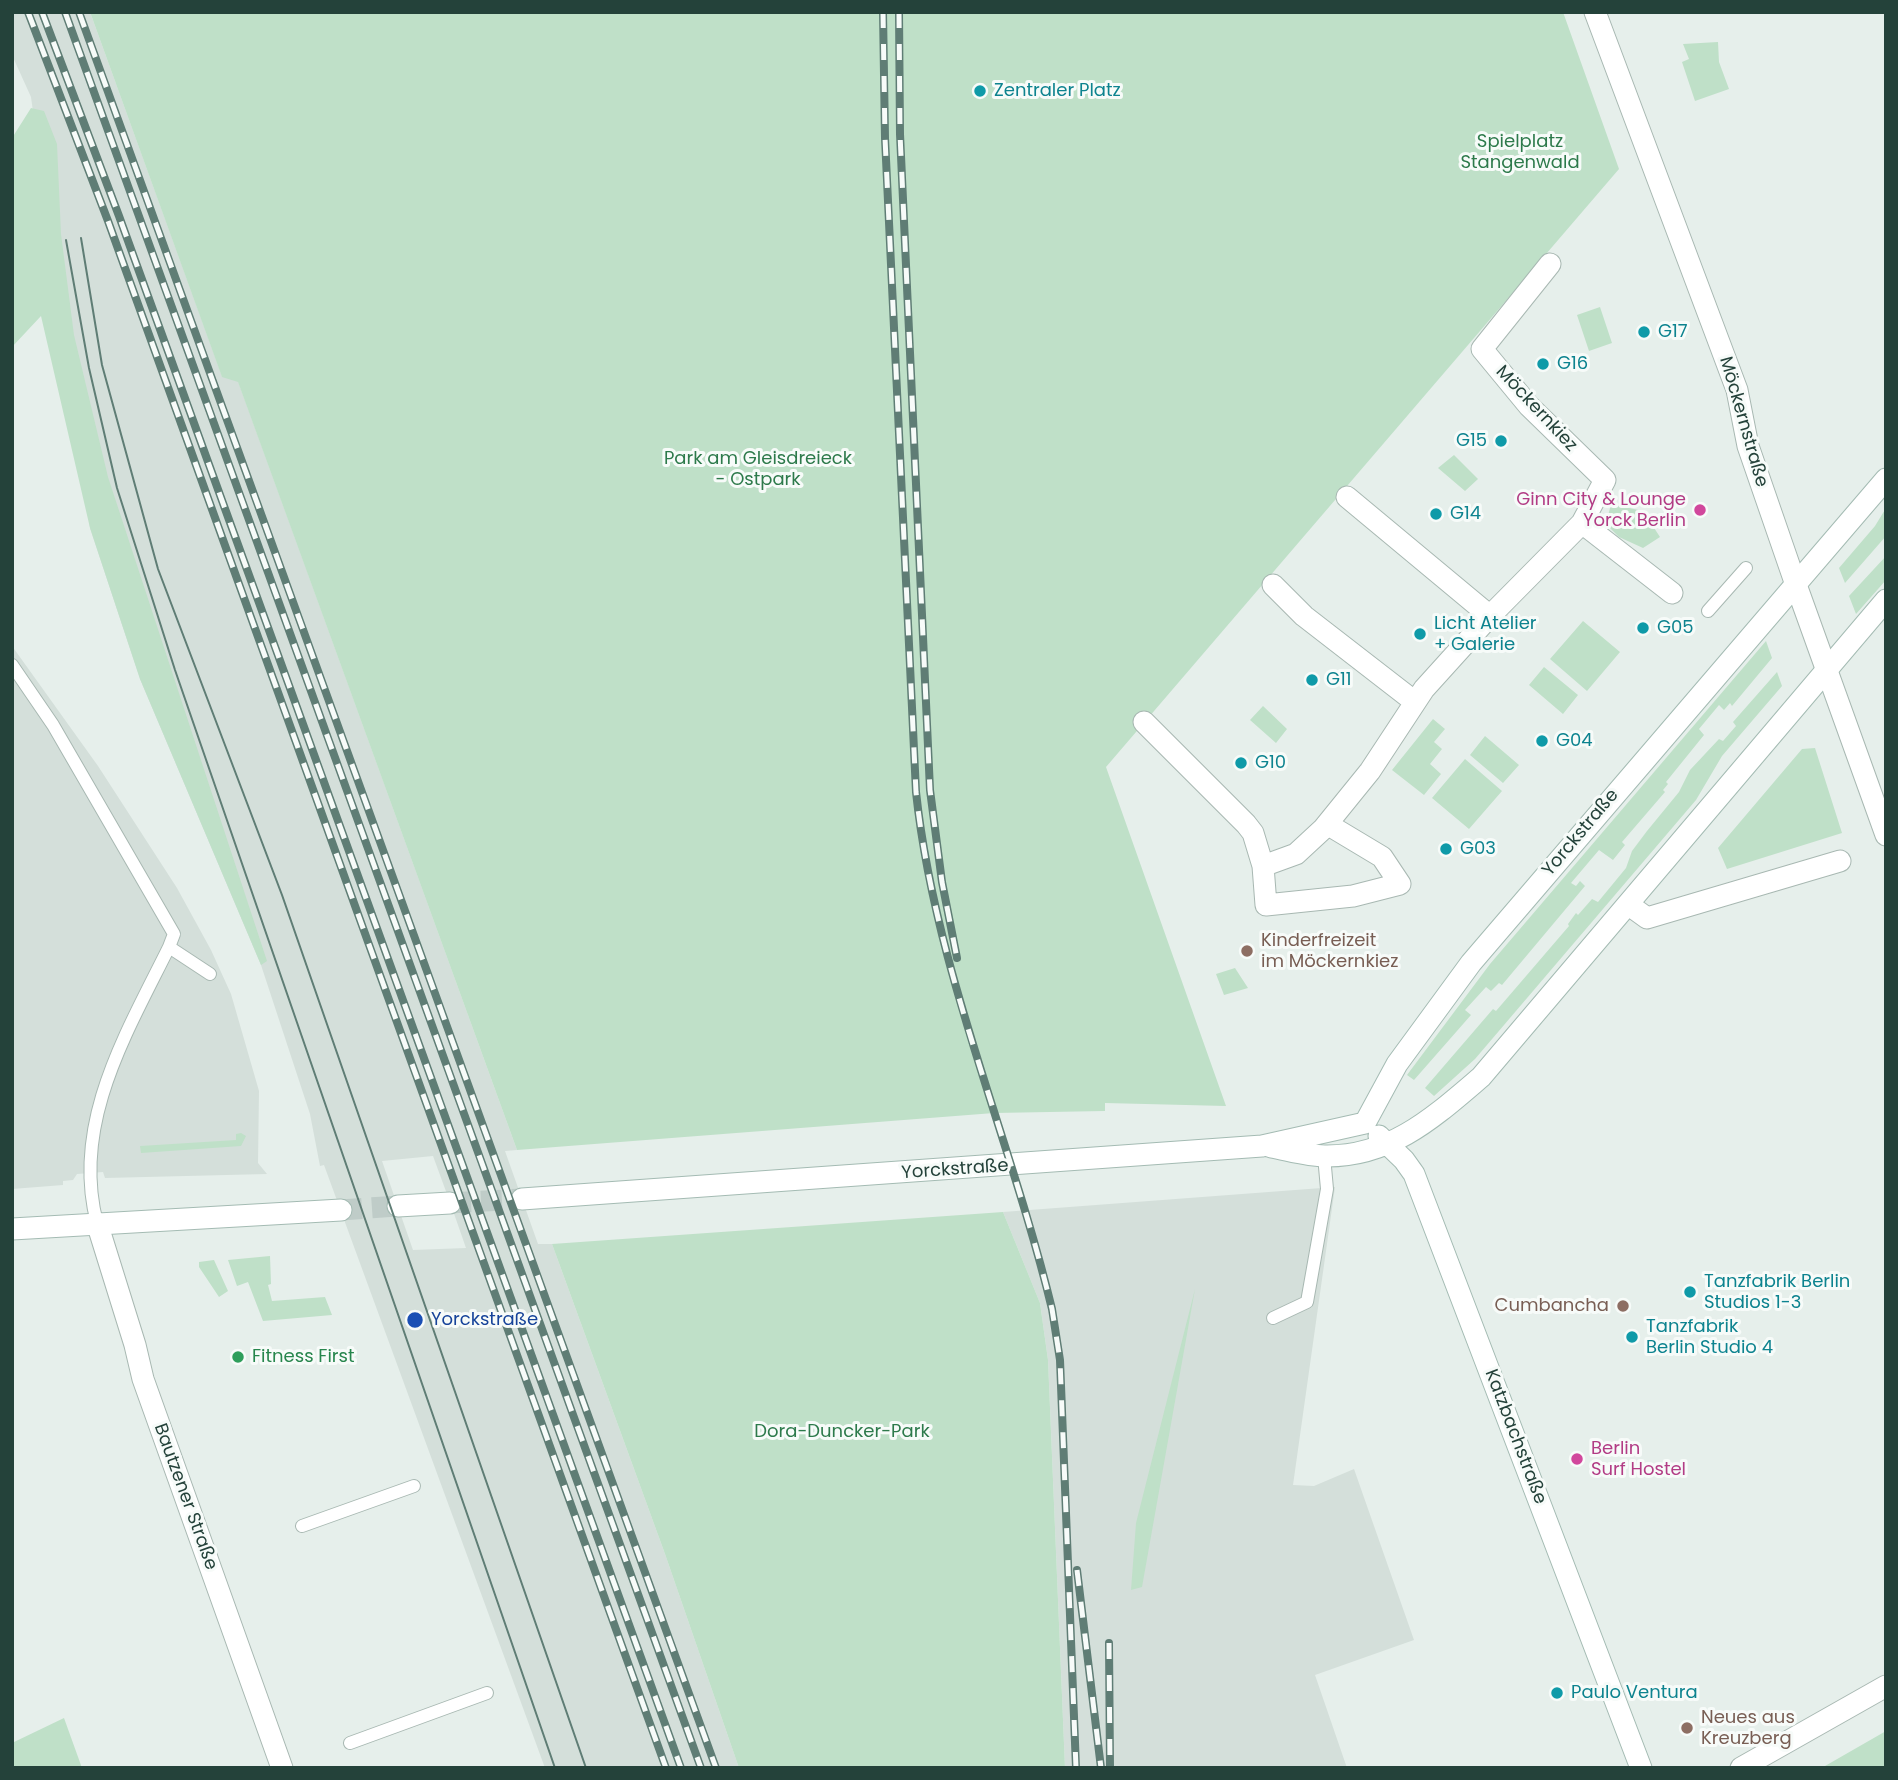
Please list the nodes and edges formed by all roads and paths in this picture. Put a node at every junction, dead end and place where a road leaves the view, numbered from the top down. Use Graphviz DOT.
graph roads {
  1 [pos="1599,13"];
  2 [pos="1550,264"];
  3 [pos="1886,479"];
  4 [pos="1347,496"];
  5 [pos="1583,523"];
  6 [pos="1746,568"];
  7 [pos="1795,582"];
  8 [pos="1273,585"];
  9 [pos="1672,593"];
  10 [pos="1886,600"];
  11 [pos="1708,611"];
  12 [pos="1490,616"];
  13 [pos="12,665"];
  14 [pos="1826,666"];
  15 [pos="1415,702"];
  16 [pos="1144,722"];
  17 [pos="1328,824"];
  18 [pos="1886,835"];
  19 [pos="1840,861"];
  20 [pos="1263,866"];
  21 [pos="1629,905"];
  22 [pos="169,947"];
  23 [pos="211,974"];
  24 [pos="1365,1123"];
  25 [pos="1388,1143"];
  26 [pos="1262,1146"];
  27 [pos="1324,1156"];
  28 [pos="522,1199"];
  29 [pos="450,1203"];
  30 [pos="398,1206"];
  31 [pos="341,1210"];
  32 [pos="97,1223"];
  33 [pos="12,1229"];
  34 [pos="1273,1318"];
  35 [pos="414,1486"];
  36 [pos="302,1526"];
  37 [pos="1886,1686"];
  38 [pos="487,1693"];
  39 [pos="350,1743"];
  40 [pos="282,1768"];
  41 [pos="1641,1768"];
  42 [pos="1741,1768"];
  1 -- 7 [label="main road, Möckernstraße"];
  2 -- 5 [label="main road, Möckernkiez"];
  3 -- 7 [label="main road, Yorckstraße"];
  4 -- 12 [label="main road"];
  5 -- 9 [label="main road"];
  5 -- 12 [label="main road, Möckernkiez"];
  6 -- 11 [label="lane"];
  7 -- 14 [label="main road, Möckernstraße"];
  7 -- 24 [label="main road, Yorckstraße"];
  8 -- 15 [label="main road"];
  10 -- 14 [label="main road, Yorckstraße"];
  12 -- 15 [label="main road, Möckernkiez"];
  13 -- 22 [label="lane"];
  14 -- 18 [label="main road, Möckernstraße"];
  14 -- 21 [label="main road, Yorckstraße"];
  15 -- 17 [label="main road, Möckernkiez"];
  16 -- 20 [label="main road"];
  17 -- 20 [label="main road, Möckernkiez"];
  17 -- 20 [label="main road"];
  19 -- 21 [label="main road"];
  21 -- 25 [label="main road, Yorckstraße"];
  22 -- 23 [label="lane"];
  22 -- 32 [label="lane"];
  24 -- 25 [label="main road, Katzbachstraße"];
  24 -- 26 [label="main road, Yorckstraße"];
  25 -- 27 [label="main road, Yorckstraße"];
  25 -- 41 [label="main road, Katzbachstraße"];
  26 -- 27 [label="main road, Yorckstraße"];
  26 -- 28 [label="main road, Yorckstraße"];
  27 -- 34 [label="lane"];
  29 -- 30 [label="main road"];
  31 -- 32 [label="main road"];
  32 -- 33 [label="main road"];
  32 -- 40 [label="main road, Bautzener Straße"];
  35 -- 36 [label="lane"];
  37 -- 42 [label="main road"];
  38 -- 39 [label="lane"];
}
